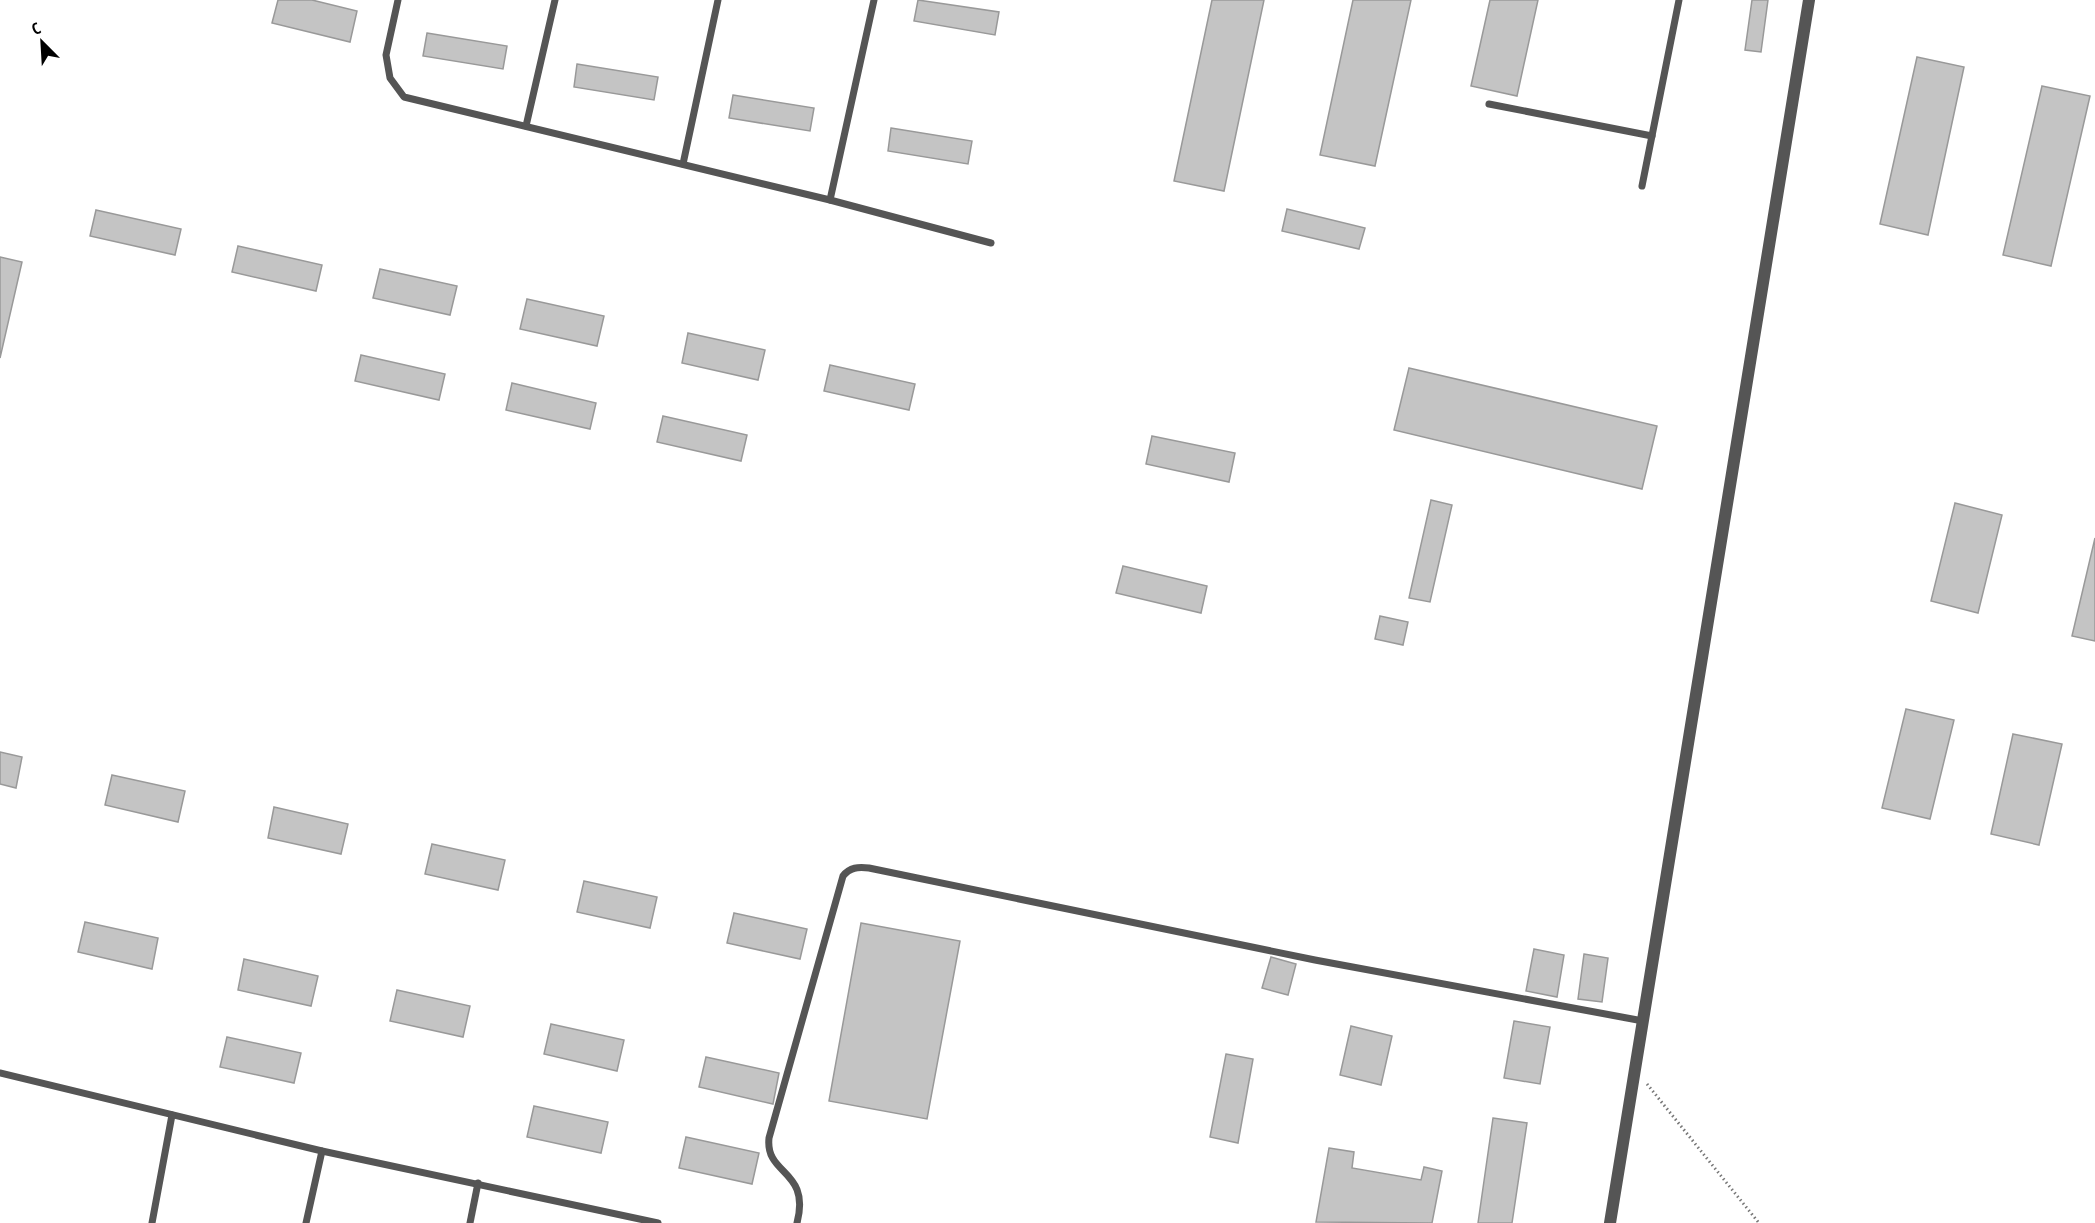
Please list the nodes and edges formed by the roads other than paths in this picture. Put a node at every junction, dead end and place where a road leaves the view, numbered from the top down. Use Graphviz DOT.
graph roads {
  1 [pos="398,0"];
  2 [pos="555,0"];
  3 [pos="718,0"];
  4 [pos="874,0"];
  5 [pos="1678,0"];
  6 [pos="1809,0"];
  7 [pos="1489,105"];
  8 [pos="526,126"];
  9 [pos="1652,136"];
  10 [pos="683,164"];
  11 [pos="1642,186"];
  12 [pos="830,200"];
  13 [pos="991,243"];
  14 [pos="1643,1021"];
  15 [pos="0,1073"];
  16 [pos="172,1114"];
  17 [pos="322,1151"];
  18 [pos="478,1183"];
  19 [pos="633,1220"];
  20 [pos="152,1223"];
  21 [pos="306,1223"];
  22 [pos="470,1223"];
  23 [pos="658,1223"];
  24 [pos="797,1223"];
  25 [pos="1611,1223"];
  1 -- 8 [label="lane"];
  2 -- 8 [label="lane"];
  3 -- 10 [label="lane"];
  4 -- 12 [label="lane"];
  5 -- 9 [label="lane"];
  6 -- 14 [label="street"];
  7 -- 9 [label="lane"];
  8 -- 10 [label="lane"];
  9 -- 11 [label="lane"];
  10 -- 12 [label="lane"];
  12 -- 13 [label="lane"];
  14 -- 24 [label="lane"];
  14 -- 25 [label="street"];
  15 -- 16 [label="lane"];
  16 -- 17 [label="lane"];
  16 -- 20 [label="lane"];
  17 -- 18 [label="lane"];
  17 -- 21 [label="lane"];
  18 -- 19 [label="lane"];
  18 -- 22 [label="lane"];
  19 -- 23 [label="lane"];
}
